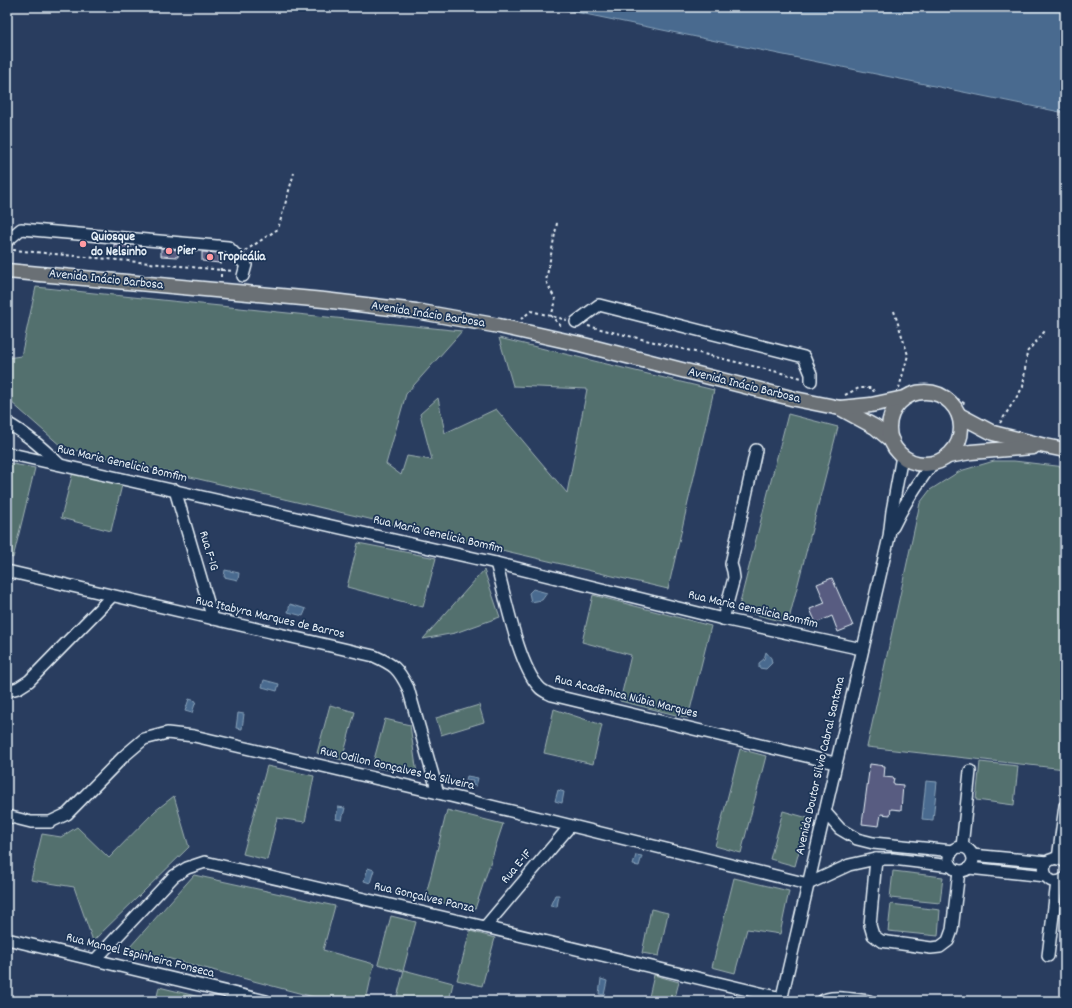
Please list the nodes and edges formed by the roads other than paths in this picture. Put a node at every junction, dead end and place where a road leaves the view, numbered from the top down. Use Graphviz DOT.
graph roads {
  1 [pos="7,241"];
  2 [pos="7,270"];
  3 [pos="243,276"];
  4 [pos="576,322"];
  5 [pos="811,381"];
  6 [pos="901,394"];
  7 [pos="840,408"];
  8 [pos="960,415"];
  9 [pos="7,423"];
  10 [pos="892,441"];
  11 [pos="1045,446"];
  12 [pos="756,450"];
  13 [pos="1065,450"];
  14 [pos="7,453"];
  15 [pos="902,456"];
  16 [pos="948,456"];
  17 [pos="60,464"];
  18 [pos="934,464"];
  19 [pos="175,490"];
  20 [pos="888,537"];
  21 [pos="496,562"];
  22 [pos="7,571"];
  23 [pos="112,596"];
  24 [pos="213,619"];
  25 [pos="723,619"];
  26 [pos="862,649"];
  27 [pos="7,691"];
  28 [pos="835,763"];
  29 [pos="970,771"];
  30 [pos="438,792"];
  31 [pos="1065,806"];
  32 [pos="825,812"];
  33 [pos="7,816"];
  34 [pos="570,826"];
  35 [pos="957,849"];
  36 [pos="972,855"];
  37 [pos="876,859"];
  38 [pos="1062,860"];
  39 [pos="1047,862"];
  40 [pos="960,868"];
  41 [pos="1046,876"];
  42 [pos="1063,880"];
  43 [pos="808,884"];
  44 [pos="485,927"];
  45 [pos="7,939"];
  46 [pos="1048,956"];
  47 [pos="96,959"];
  48 [pos="781,1000"];
  49 [pos="266,1001"];
  50 [pos="822,1001"];
  51 [pos="869,1001"];
  1 -- 3 [label="street"];
  2 -- 7 [label="main road, Avenida Inácio Barbosa"];
  4 -- 5 [label="street"];
  6 -- 7 [label="main road, Avenida Inácio Barbosa"];
  6 -- 8 [label="main road"];
  6 -- 10 [label="main road"];
  7 -- 10 [label="main road, Avenida Inácio Barbosa"];
  8 -- 11 [label="main road"];
  8 -- 16 [label="main road"];
  9 -- 17 [label="street"];
  10 -- 15 [label="main road"];
  11 -- 13 [label="main road"];
  11 -- 16 [label="main road"];
  12 -- 25 [label="street"];
  14 -- 17 [label="street, Rua Maria Genelicia Bomfim"];
  15 -- 18 [label="main road"];
  15 -- 20 [label="street, Avenida Doutor Silvio Cabral Santana"];
  16 -- 18 [label="main road"];
  17 -- 19 [label="street, Rua Maria Genelicia Bomfim"];
  18 -- 20 [label="street, Avenida Doutor Silvio Cabral Santana"];
  19 -- 21 [label="street, Rua Maria Genelicia Bomfim"];
  19 -- 24 [label="street, Rua F-1G"];
  20 -- 26 [label="street, Avenida Doutor Silvio Cabral Santana"];
  21 -- 25 [label="street, Rua Maria Genelicia Bomfim"];
  21 -- 28 [label="street, Rua Acadêmica Núbia Marques"];
  22 -- 23 [label="street, Rua Itabyra Marques de Barros"];
  23 -- 24 [label="street, Rua Itabyra Marques de Barros"];
  23 -- 27 [label="street"];
  24 -- 30 [label="street, Rua Itabyra Marques de Barros"];
  25 -- 26 [label="street, Rua Maria Genelicia Bomfim"];
  26 -- 28 [label="street, Avenida Doutor Silvio Cabral Santana"];
  28 -- 32 [label="street, Avenida Doutor Silvio Cabral Santana"];
  29 -- 35 [label="street"];
  30 -- 33 [label="street, Rua Odilon Gonçalves da Silveira"];
  30 -- 34 [label="street, Rua Odilon Gonçalves da Silveira"];
  31 -- 38 [label="street"];
  32 -- 35 [label="street"];
  32 -- 43 [label="street, Avenida Doutor Silvio Cabral Santana"];
  34 -- 43 [label="street, Rua Odilon Gonçalves da Silveira"];
  34 -- 44 [label="street, Rua E-1F"];
  35 -- 36 [label="street"];
  35 -- 40 [label="street"];
  36 -- 39 [label="street"];
  36 -- 40 [label="street"];
  37 -- 40 [label="street"];
  37 -- 40 [label="street"];
  37 -- 43 [label="street"];
  38 -- 39 [label="street"];
  39 -- 41 [label="street"];
  40 -- 41 [label="street"];
  41 -- 42 [label="street"];
  42 -- 46 [label="street"];
  43 -- 48 [label="street, Avenida Doutor Silvio Cabral Santana"];
  44 -- 47 [label="street, Rua Gonçalves Panza"];
  44 -- 48 [label="street, Rua Gonçalves Panza"];
  45 -- 47 [label="street, Rua Manoel Espinheira Fonseca"];
  47 -- 49 [label="street, Rua Manoel Espinheira Fonseca"];
  50 -- 51 [label="street"];
}
